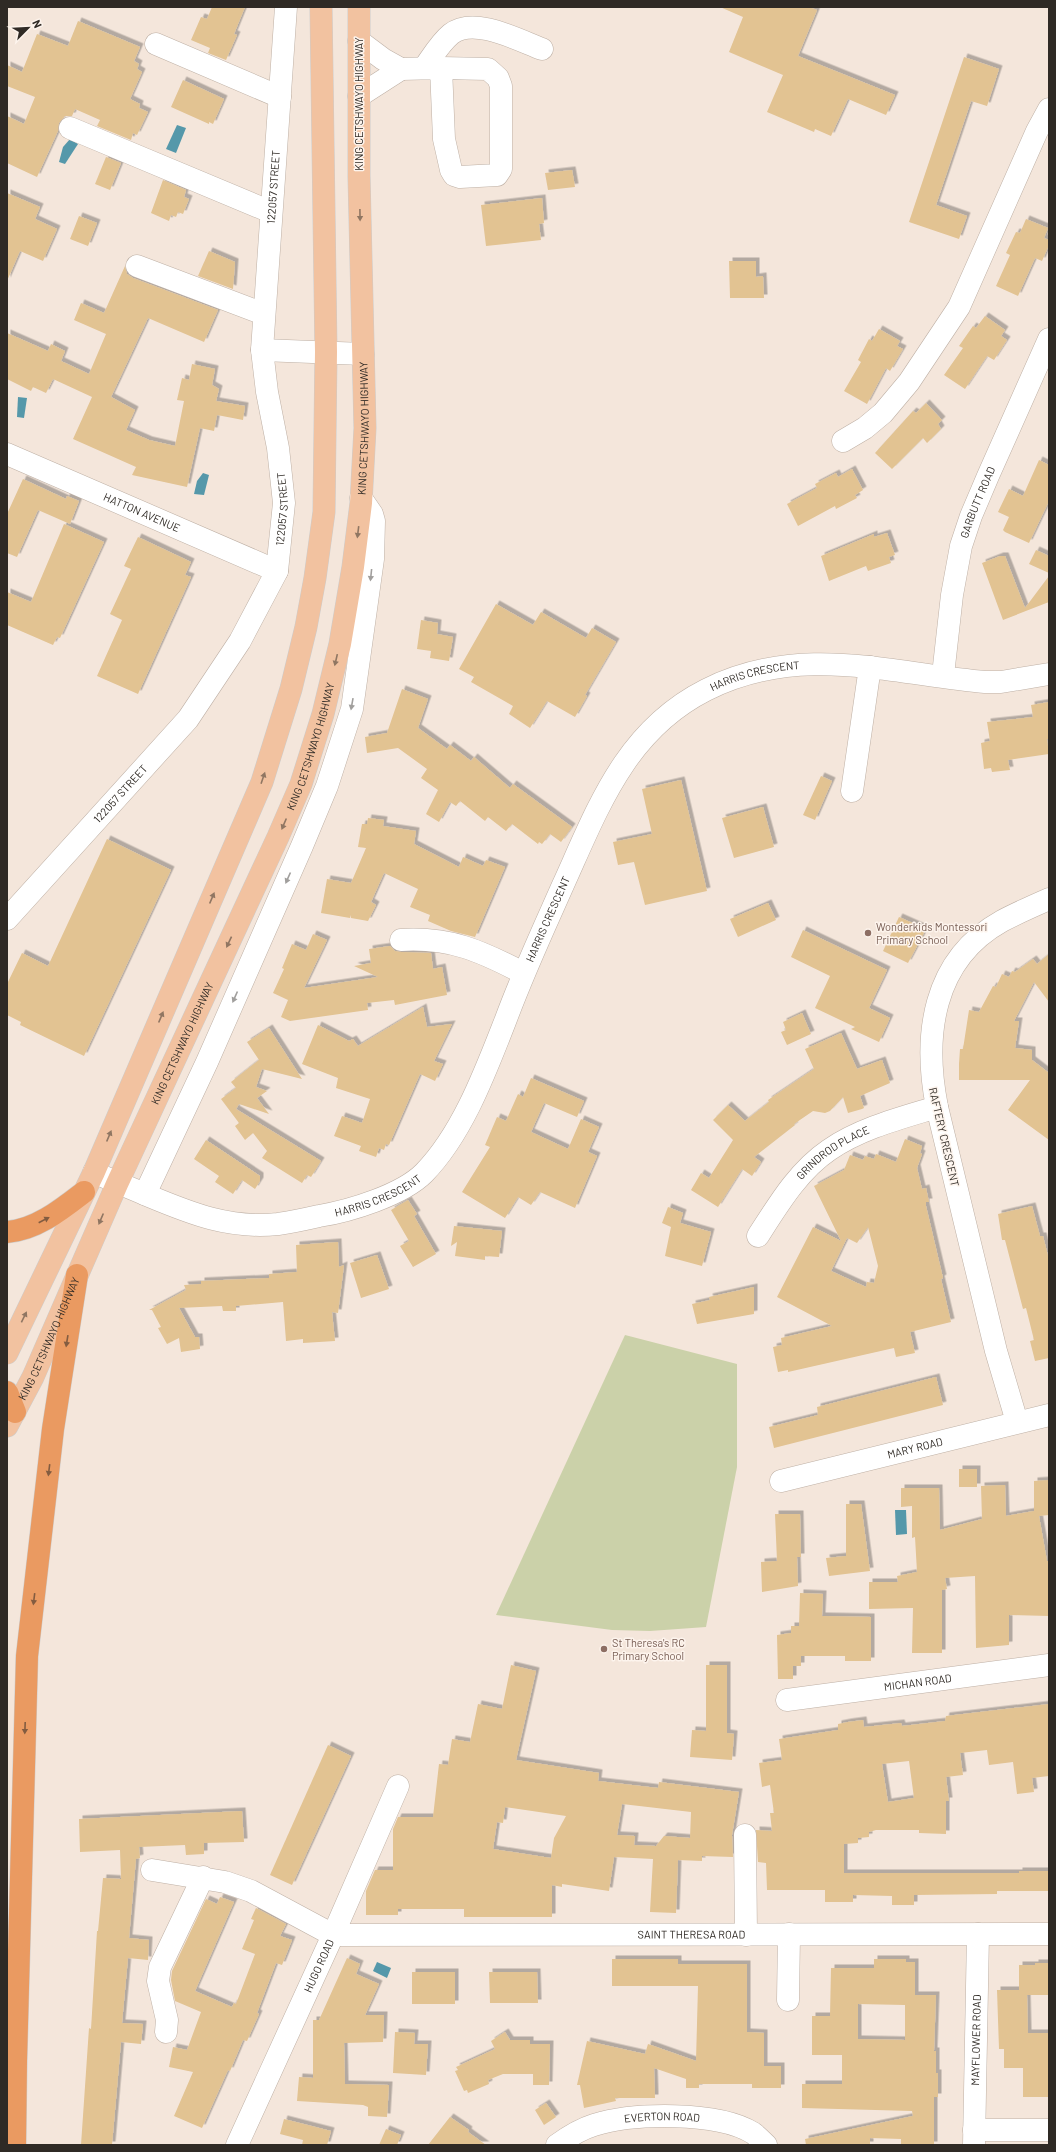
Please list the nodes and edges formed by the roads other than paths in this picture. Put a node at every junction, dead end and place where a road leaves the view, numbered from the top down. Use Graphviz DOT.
graph roads {
  1 [pos="286,7"];
  2 [pos="321,7"];
  3 [pos="359,7"];
  4 [pos="359,41"];
  5 [pos="156,44"];
  6 [pos="542,49"];
  7 [pos="433,68"];
  8 [pos="401,69"];
  9 [pos="359,96"];
  10 [pos="280,97"];
  11 [pos="1049,109"];
  12 [pos="70,128"];
  13 [pos="271,212"];
  14 [pos="137,266"];
  15 [pos="264,314"];
  16 [pos="1049,339"];
  17 [pos="262,350"];
  18 [pos="326,352"];
  19 [pos="363,354"];
  20 [pos="843,441"];
  21 [pos="7,454"];
  22 [pos="361,498"];
  23 [pos="277,571"];
  24 [pos="870,667"];
  25 [pos="1049,674"];
  26 [pos="943,675"];
  27 [pos="852,791"];
  28 [pos="1049,900"];
  29 [pos="7,919"];
  30 [pos="401,940"];
  31 [pos="523,973"];
  32 [pos="937,1107"];
  33 [pos="94,1172"];
  34 [pos="117,1184"];
  35 [pos="84,1192"];
  36 [pos="145,1194"];
  37 [pos="7,1232"];
  38 [pos="758,1236"];
  39 [pos="77,1275"];
  40 [pos="7,1353"];
  41 [pos="10,1410"];
  42 [pos="1049,1414"];
  43 [pos="1017,1422"];
  44 [pos="781,1481"];
  45 [pos="1049,1665"];
  46 [pos="787,1700"];
  47 [pos="398,1786"];
  48 [pos="745,1835"];
  49 [pos="152,1870"];
  50 [pos="203,1877"];
  51 [pos="789,1934"];
  52 [pos="978,1934"];
  53 [pos="1049,1934"];
  54 [pos="333,1935"];
  55 [pos="746,1935"];
  56 [pos="788,2000"];
  57 [pos="166,2032"];
  58 [pos="1049,2130"];
  59 [pos="974,2137"];
  60 [pos="15,2145"];
  61 [pos="237,2145"];
  62 [pos="557,2145"];
  63 [pos="766,2145"];
  1 -- 10 [label="street, 122057 STREET"];
  2 -- 18 [label="main road"];
  3 -- 4 [label="main road, KING CETSHWAYO HIGHWAY"];
  4 -- 8 [label="street"];
  4 -- 9 [label="main road, KING CETSHWAYO HIGHWAY"];
  5 -- 10 [label="street"];
  6 -- 7 [label="street"];
  7 -- 7 [label="street"];
  7 -- 8 [label="street"];
  8 -- 9 [label="street"];
  9 -- 19 [label="main road, KING CETSHWAYO HIGHWAY, one-way"];
  10 -- 13 [label="street, 122057 STREET"];
  11 -- 20 [label="street"];
  12 -- 13 [label="street"];
  13 -- 15 [label="street, 122057 STREET"];
  14 -- 15 [label="street"];
  15 -- 17 [label="street, 122057 STREET"];
  16 -- 26 [label="street, GARBUTT ROAD"];
  17 -- 18 [label="street"];
  17 -- 23 [label="street, 122057 STREET"];
  18 -- 19 [label="street"];
  33 -- 18 [label="main road, one-way"];
  19 -- 22 [label="main road, KING CETSHWAYO HIGHWAY"];
  21 -- 23 [label="street, HATTON AVENUE"];
  22 -- 34 [label="main road, KING CETSHWAYO HIGHWAY, one-way"];
  22 -- 36 [label="street, one-way"];
  23 -- 29 [label="street, 122057 STREET"];
  24 -- 26 [label="street, HARRIS CRESCENT"];
  24 -- 27 [label="street"];
  24 -- 31 [label="street, HARRIS CRESCENT"];
  25 -- 26 [label="street, HARRIS CRESCENT"];
  28 -- 32 [label="street, RAFTERY CRESCENT"];
  30 -- 31 [label="street"];
  31 -- 36 [label="street, HARRIS CRESCENT"];
  32 -- 38 [label="street, GRINDROD PLACE"];
  32 -- 43 [label="street, RAFTERY CRESCENT"];
  33 -- 34 [label="street, HARRIS CRESCENT"];
  33 -- 35 [label="main road"];
  34 -- 36 [label="street, HARRIS CRESCENT"];
  34 -- 39 [label="main road, KING CETSHWAYO HIGHWAY, one-way"];
  37 -- 35 [label="highway, one-way"];
  40 -- 35 [label="main road, one-way"];
  39 -- 41 [label="main road, KING CETSHWAYO HIGHWAY"];
  39 -- 60 [label="highway, one-way"];
  42 -- 43 [label="street, MARY ROAD"];
  43 -- 44 [label="street, MARY ROAD"];
  45 -- 46 [label="street, MICHAN ROAD"];
  47 -- 54 [label="street, HUGO ROAD"];
  48 -- 55 [label="street"];
  49 -- 50 [label="street"];
  50 -- 54 [label="street"];
  50 -- 57 [label="street"];
  51 -- 52 [label="street, SAINT THERESA ROAD"];
  51 -- 55 [label="street, SAINT THERESA ROAD"];
  51 -- 56 [label="street"];
  52 -- 53 [label="street, SAINT THERESA ROAD"];
  52 -- 59 [label="street, MAYFLOWER ROAD"];
  54 -- 55 [label="street, SAINT THERESA ROAD"];
  54 -- 61 [label="street, HUGO ROAD"];
  58 -- 59 [label="street"];
  62 -- 63 [label="street, EVERTON ROAD"];
}
